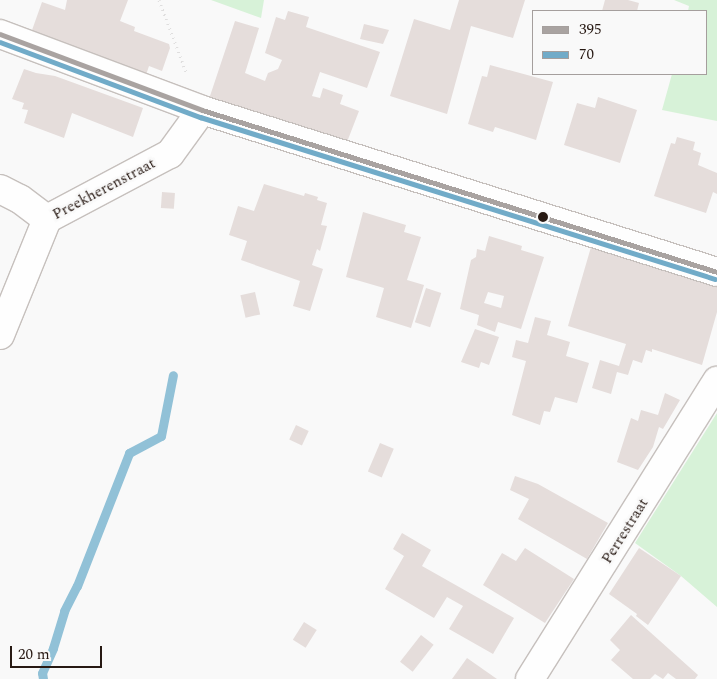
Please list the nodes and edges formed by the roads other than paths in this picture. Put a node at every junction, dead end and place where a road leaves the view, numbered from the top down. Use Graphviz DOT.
graph roads {
  1 [pos="0,34"];
  2 [pos="202,110"];
  3 [pos="0,189"];
  4 [pos="47,219"];
  5 [pos="717,272"];
  6 [pos="0,335"];
  7 [pos="717,381"];
  8 [pos="530,679"];
  1 -- 2 [label="street"];
  2 -- 4 [label="street, Preekherenstraat"];
  2 -- 5 [label="street"];
  3 -- 4 [label="street"];
  4 -- 6 [label="street, Preekherenstraat"];
  7 -- 8 [label="street, Perrestraat"];
}
